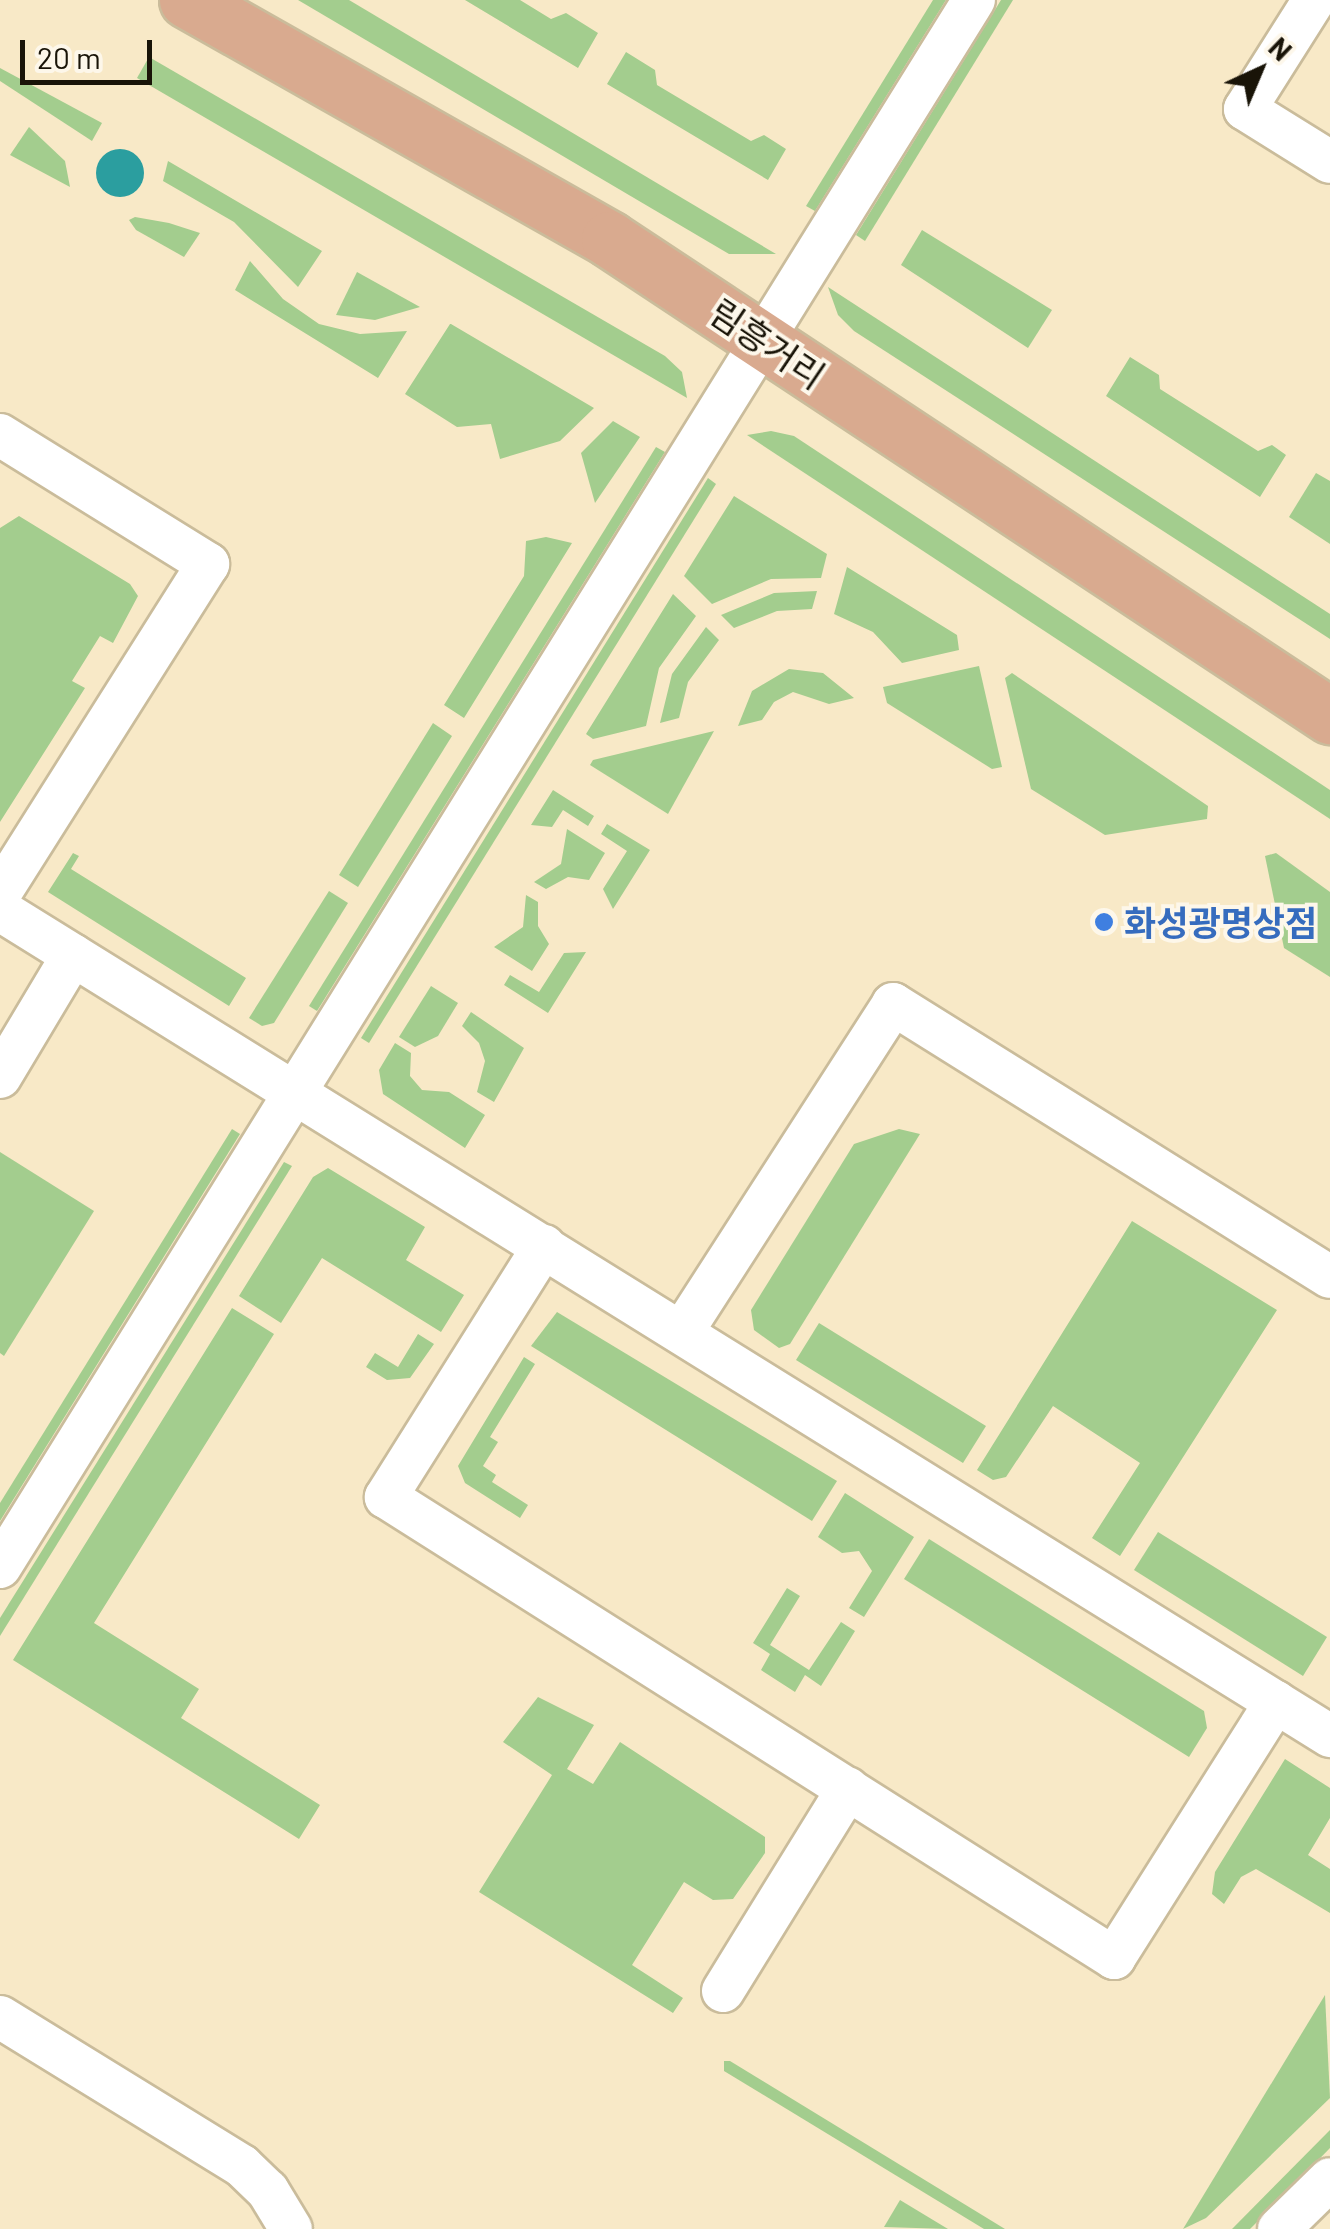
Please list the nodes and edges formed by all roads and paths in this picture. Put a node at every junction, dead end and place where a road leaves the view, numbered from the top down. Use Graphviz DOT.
graph roads {
  1 [pos="187,0"];
  2 [pos="974,0"];
  3 [pos="1314,0"];
  4 [pos="1330,162"];
  5 [pos="761,338"];
  6 [pos="0,435"];
  7 [pos="1330,716"];
  8 [pos="0,893"];
  9 [pos="0,910"];
  10 [pos="73,955"];
  11 [pos="0,1077"];
  12 [pos="296,1092"];
  13 [pos="544,1246"];
  14 [pos="1330,1277"];
  15 [pos="682,1332"];
  16 [pos="0,1566"];
  17 [pos="1276,1702"];
  18 [pos="1330,1736"];
  19 [pos="848,1789"];
  20 [pos="724,1991"];
  21 [pos="0,2017"];
  22 [pos="1330,2179"];
  23 [pos="291,2229"];
  24 [pos="1279,2229"];
  1 -- 5 [label="main road, 림흥거리"];
  2 -- 5 [label="street"];
  3 -- 4 [label="street"];
  5 -- 7 [label="main road, 림흥거리"];
  5 -- 12 [label="street"];
  6 -- 8 [label="street"];
  9 -- 10 [label="street"];
  10 -- 11 [label="street"];
  10 -- 12 [label="street"];
  12 -- 13 [label="street"];
  12 -- 16 [label="street"];
  13 -- 15 [label="street"];
  13 -- 19 [label="street"];
  14 -- 15 [label="street"];
  15 -- 17 [label="street"];
  17 -- 18 [label="street"];
  17 -- 19 [label="street"];
  19 -- 20 [label="street"];
  21 -- 23 [label="street"];
  22 -- 24 [label="street"];
}
